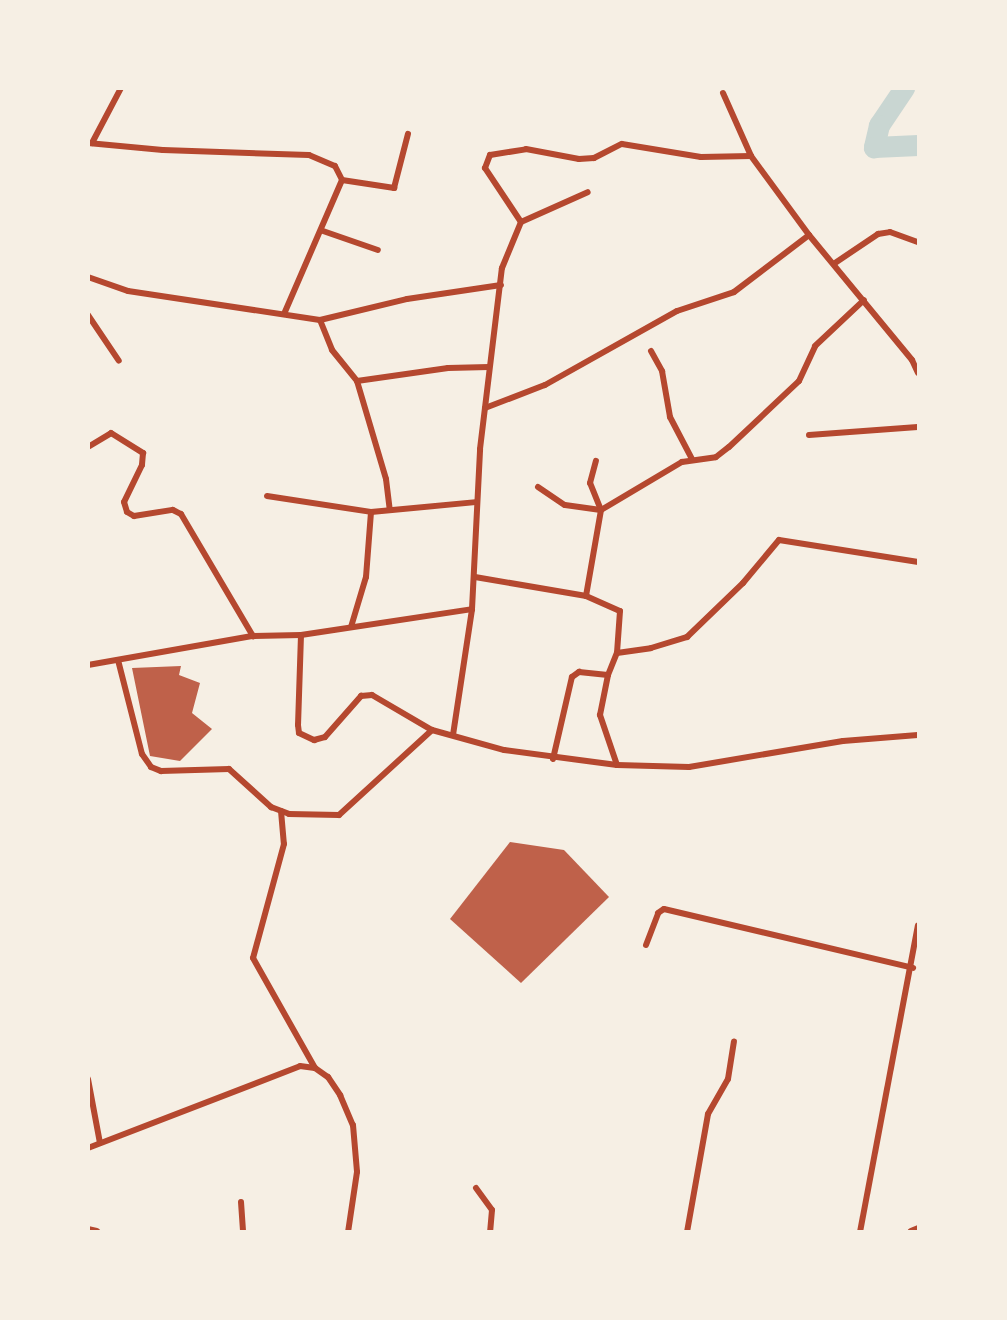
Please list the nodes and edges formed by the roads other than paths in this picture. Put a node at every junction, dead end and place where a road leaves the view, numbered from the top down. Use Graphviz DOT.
graph roads {
  1 [pos="121,88"];
  2 [pos="723,93"];
  3 [pos="408,135"];
  4 [pos="90,143"];
  5 [pos="752,156"];
  6 [pos="342,180"];
  7 [pos="588,192"];
  8 [pos="521,222"];
  9 [pos="323,231"];
  10 [pos="809,235"];
  11 [pos="918,242"];
  12 [pos="378,250"];
  13 [pos="835,263"];
  14 [pos="88,277"];
  15 [pos="501,285"];
  16 [pos="864,300"];
  17 [pos="284,314"];
  18 [pos="88,315"];
  19 [pos="320,320"];
  20 [pos="651,351"];
  21 [pos="119,361"];
  22 [pos="489,367"];
  23 [pos="918,373"];
  24 [pos="357,381"];
  25 [pos="485,408"];
  26 [pos="918,427"];
  27 [pos="809,435"];
  28 [pos="88,447"];
  29 [pos="692,459"];
  30 [pos="596,461"];
  31 [pos="538,488"];
  32 [pos="267,496"];
  33 [pos="476,502"];
  34 [pos="390,510"];
  35 [pos="601,510"];
  36 [pos="371,512"];
  37 [pos="918,562"];
  38 [pos="475,577"];
  39 [pos="586,596"];
  40 [pos="472,609"];
  41 [pos="351,627"];
  42 [pos="301,635"];
  43 [pos="253,636"];
  44 [pos="617,653"];
  45 [pos="118,660"];
  46 [pos="88,665"];
  47 [pos="608,675"];
  48 [pos="432,730"];
  49 [pos="453,735"];
  50 [pos="918,735"];
  51 [pos="553,759"];
  52 [pos="617,765"];
  53 [pos="281,810"];
  54 [pos="918,925"];
  55 [pos="646,945"];
  56 [pos="913,968"];
  57 [pos="734,1041"];
  58 [pos="315,1068"];
  59 [pos="88,1079"];
  60 [pos="100,1143"];
  61 [pos="88,1148"];
  62 [pos="476,1188"];
  63 [pos="241,1202"];
  64 [pos="918,1229"];
  65 [pos="88,1230"];
  66 [pos="96,1232"];
  67 [pos="243,1232"];
  68 [pos="348,1232"];
  69 [pos="490,1232"];
  70 [pos="687,1232"];
  71 [pos="860,1232"];
  72 [pos="911,1232"];
  1 -- 4 [label="street"];
  2 -- 5 [label="street"];
  3 -- 6 [label="street"];
  4 -- 6 [label="street"];
  5 -- 8 [label="street"];
  5 -- 10 [label="street"];
  6 -- 9 [label="street"];
  7 -- 8 [label="street"];
  8 -- 15 [label="street"];
  9 -- 12 [label="street"];
  9 -- 17 [label="street"];
  10 -- 13 [label="street"];
  10 -- 25 [label="street"];
  11 -- 13 [label="street"];
  13 -- 16 [label="street"];
  14 -- 17 [label="street"];
  15 -- 19 [label="street"];
  15 -- 22 [label="street"];
  16 -- 23 [label="street"];
  16 -- 29 [label="street"];
  17 -- 19 [label="street"];
  18 -- 21 [label="street"];
  19 -- 24 [label="street"];
  20 -- 29 [label="street"];
  22 -- 24 [label="street"];
  22 -- 25 [label="street"];
  24 -- 34 [label="street"];
  25 -- 33 [label="street"];
  26 -- 27 [label="street"];
  28 -- 43 [label="street"];
  29 -- 35 [label="street"];
  30 -- 35 [label="street"];
  31 -- 35 [label="street"];
  32 -- 36 [label="street"];
  33 -- 34 [label="street"];
  33 -- 38 [label="street"];
  34 -- 36 [label="street"];
  35 -- 39 [label="street"];
  36 -- 41 [label="street"];
  37 -- 44 [label="street"];
  38 -- 39 [label="street"];
  38 -- 40 [label="street"];
  39 -- 44 [label="street"];
  40 -- 41 [label="street"];
  40 -- 49 [label="street"];
  41 -- 42 [label="street"];
  42 -- 43 [label="street"];
  42 -- 48 [label="street"];
  43 -- 45 [label="street"];
  44 -- 47 [label="street"];
  45 -- 46 [label="street"];
  45 -- 53 [label="street"];
  47 -- 51 [label="street"];
  47 -- 52 [label="street"];
  48 -- 49 [label="street"];
  48 -- 53 [label="street"];
  49 -- 51 [label="street"];
  50 -- 52 [label="street"];
  51 -- 52 [label="street"];
  53 -- 58 [label="street"];
  54 -- 56 [label="street"];
  55 -- 56 [label="street"];
  56 -- 71 [label="street"];
  57 -- 70 [label="street"];
  58 -- 60 [label="street"];
  58 -- 68 [label="street"];
  59 -- 60 [label="street"];
  60 -- 61 [label="street"];
  62 -- 69 [label="street"];
  63 -- 67 [label="street"];
  64 -- 72 [label="main road"];
  65 -- 66 [label="main road"];
}
